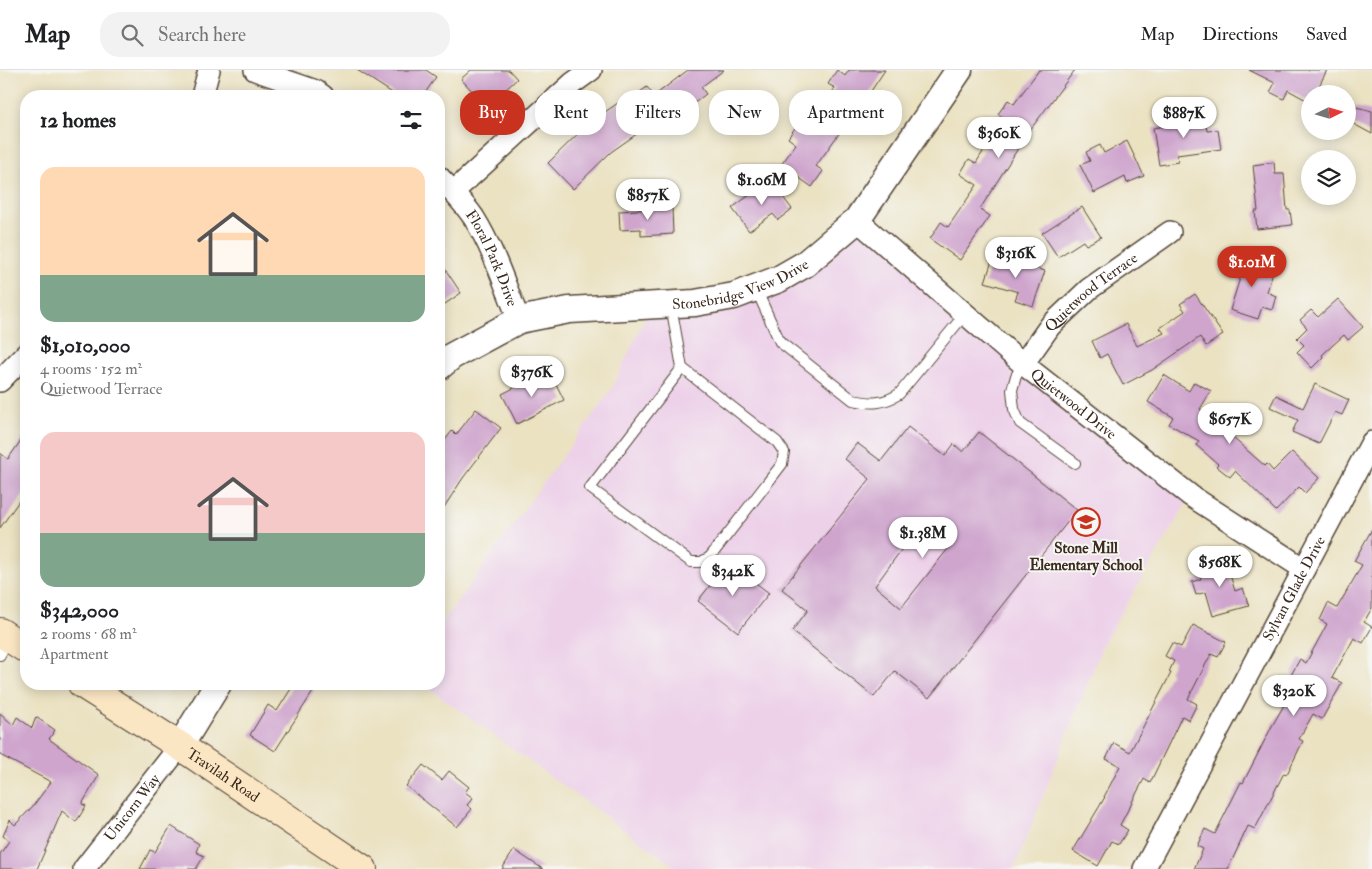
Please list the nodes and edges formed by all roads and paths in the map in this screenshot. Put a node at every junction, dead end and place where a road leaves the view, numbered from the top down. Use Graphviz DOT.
graph roads {
  1 [pos="209,70"];
  2 [pos="255,70"];
  3 [pos="591,70"];
  4 [pos="959,70"];
  5 [pos="204,90"];
  6 [pos="310,90"];
  7 [pos="446,185"];
  8 [pos="857,220"];
  9 [pos="1170,232"];
  10 [pos="756,288"];
  11 [pos="671,304"];
  12 [pos="965,314"];
  13 [pos="519,320"];
  14 [pos="20,360"];
  15 [pos="445,362"];
  16 [pos="1023,364"];
  17 [pos="682,368"];
  18 [pos="0,381"];
  19 [pos="1372,442"];
  20 [pos="1075,463"];
  21 [pos="1304,569"];
  22 [pos="91,690"];
  23 [pos="214,690"];
  24 [pos="180,746"];
  25 [pos="84,869"];
  26 [pos="363,869"];
  27 [pos="1144,869"];
  1 -- 5 [label="street"];
  2 -- 6 [label="street"];
  3 -- 7 [label="street"];
  4 -- 8 [label="street, Stonebridge View Drive"];
  7 -- 13 [label="street, Floral Park Drive"];
  8 -- 10 [label="street, Stonebridge View Drive"];
  8 -- 12 [label="street, Quietwood Drive"];
  9 -- 16 [label="street, Quietwood Terrace"];
  10 -- 11 [label="street, Stonebridge View Drive"];
  10 -- 12 [label="lane"];
  11 -- 13 [label="street, Stonebridge View Drive"];
  11 -- 17 [label="lane"];
  12 -- 16 [label="street, Quietwood Drive"];
  13 -- 15 [label="street, Stonebridge View Drive"];
  14 -- 18 [label="street"];
  16 -- 20 [label="lane"];
  16 -- 21 [label="street, Quietwood Drive"];
  17 -- 17 [label="lane"];
  19 -- 21 [label="street, Sylvan Glade Drive"];
  21 -- 27 [label="street, Sylvan Glade Drive"];
  22 -- 24 [label="main road, Travilah Road"];
  23 -- 24 [label="street"];
  24 -- 25 [label="street, Unicorn Way"];
  24 -- 26 [label="main road, Travilah Road"];
}
